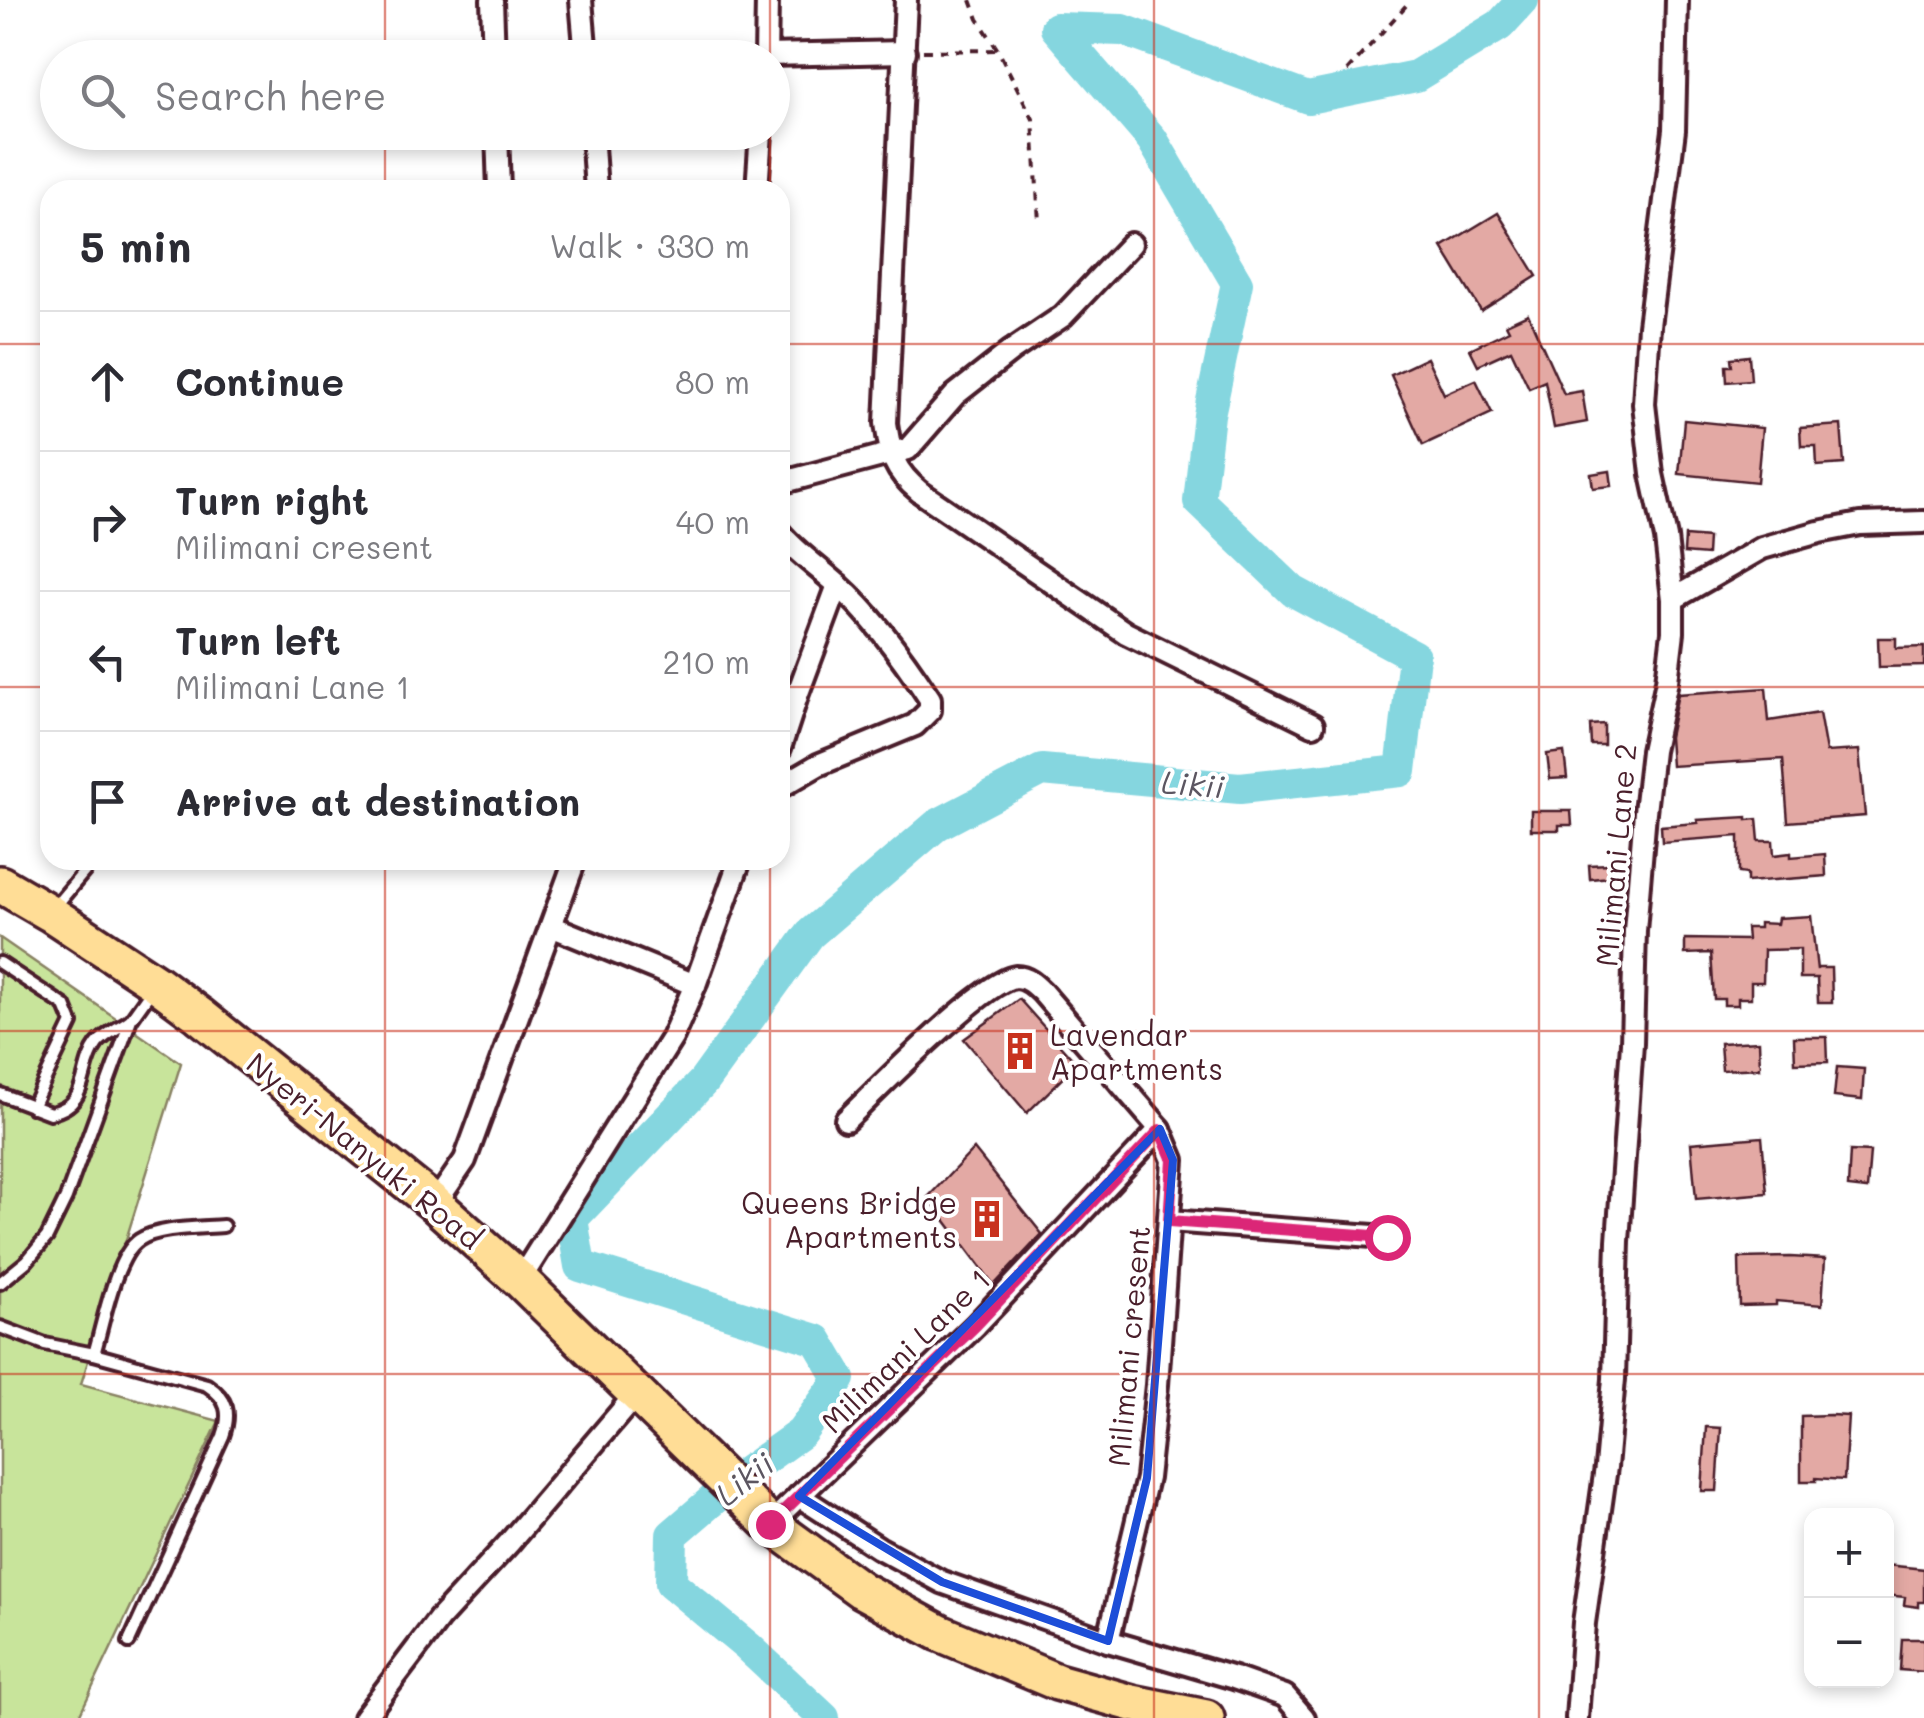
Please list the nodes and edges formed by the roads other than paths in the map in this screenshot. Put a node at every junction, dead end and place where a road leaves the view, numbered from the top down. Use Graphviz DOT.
graph roads {
  1 [pos="492,0"];
  2 [pos="581,0"];
  3 [pos="767,0"];
  4 [pos="906,0"];
  5 [pos="1677,0"];
  6 [pos="493,40"];
  7 [pos="584,40"];
  8 [pos="766,40"];
  9 [pos="905,52"];
  10 [pos="790,55"];
  11 [pos="498,150"];
  12 [pos="593,150"];
  13 [pos="760,150"];
  14 [pos="499,180"];
  15 [pos="595,180"];
  16 [pos="758,180"];
  17 [pos="1131,244"];
  18 [pos="891,455"];
  19 [pos="790,480"];
  20 [pos="1924,522"];
  21 [pos="790,546"];
  22 [pos="838,585"];
  23 [pos="1673,599"];
  24 [pos="790,717"];
  25 [pos="1314,725"];
  26 [pos="790,781"];
  27 [pos="86,870"];
  28 [pos="571,870"];
  29 [pos="736,870"];
  30 [pos="0,884"];
  31 [pos="50,914"];
  32 [pos="551,926"];
  33 [pos="0,963"];
  34 [pos="156,984"];
  35 [pos="695,984"];
  36 [pos="131,1019"];
  37 [pos="0,1094"];
  38 [pos="32,1106"];
  39 [pos="846,1120"];
  40 [pos="1160,1130"];
  41 [pos="436,1204"];
  42 [pos="1169,1221"];
  43 [pos="223,1226"];
  44 [pos="1387,1237"];
  45 [pos="520,1280"];
  46 [pos="0,1283"];
  47 [pos="0,1326"];
  48 [pos="94,1354"];
  49 [pos="637,1393"];
  50 [pos="799,1496"];
  51 [pos="758,1512"];
  52 [pos="1108,1641"];
  53 [pos="129,1642"];
  54 [pos="364,1718"];
  55 [pos="1206,1718"];
  56 [pos="1304,1718"];
  57 [pos="1577,1718"];
  1 -- 6 [label="street"];
  2 -- 7 [label="street"];
  3 -- 8 [label="street"];
  4 -- 9 [label="street"];
  5 -- 23 [label="street, Milimani Lane 2"];
  9 -- 10 [label="street"];
  9 -- 18 [label="street"];
  11 -- 14 [label="street"];
  12 -- 15 [label="street"];
  13 -- 16 [label="street"];
  17 -- 18 [label="street"];
  18 -- 19 [label="street"];
  18 -- 25 [label="street"];
  20 -- 23 [label="street"];
  21 -- 22 [label="street"];
  22 -- 24 [label="street"];
  22 -- 26 [label="street"];
  23 -- 57 [label="street, Milimani Lane 2"];
  27 -- 31 [label="lane"];
  28 -- 32 [label="street"];
  29 -- 35 [label="street"];
  30 -- 31 [label="highway, Nyeri-Nanyuki Road"];
  31 -- 34 [label="highway, Nyeri-Nanyuki Road"];
  32 -- 35 [label="street"];
  32 -- 41 [label="street"];
  33 -- 38 [label="lane"];
  34 -- 36 [label="lane"];
  34 -- 41 [label="highway, Nyeri-Nanyuki Road"];
  35 -- 45 [label="street"];
  36 -- 38 [label="lane"];
  36 -- 46 [label="lane"];
  37 -- 38 [label="lane"];
  39 -- 40 [label="street, Milimani cresent"];
  40 -- 42 [label="street, Milimani cresent"];
  40 -- 50 [label="street, Milimani Lane 1"];
  41 -- 45 [label="highway, Nyeri-Nanyuki Road"];
  42 -- 44 [label="street"];
  42 -- 52 [label="street, Milimani cresent"];
  43 -- 48 [label="lane"];
  45 -- 49 [label="highway, Nyeri-Nanyuki Road"];
  47 -- 48 [label="lane"];
  48 -- 53 [label="lane"];
  49 -- 51 [label="highway, Nyeri-Nanyuki Road"];
  49 -- 54 [label="street"];
  50 -- 51 [label="street, Milimani Lane 1"];
  50 -- 52 [label="street"];
  51 -- 55 [label="highway"];
  52 -- 56 [label="street"];
}
